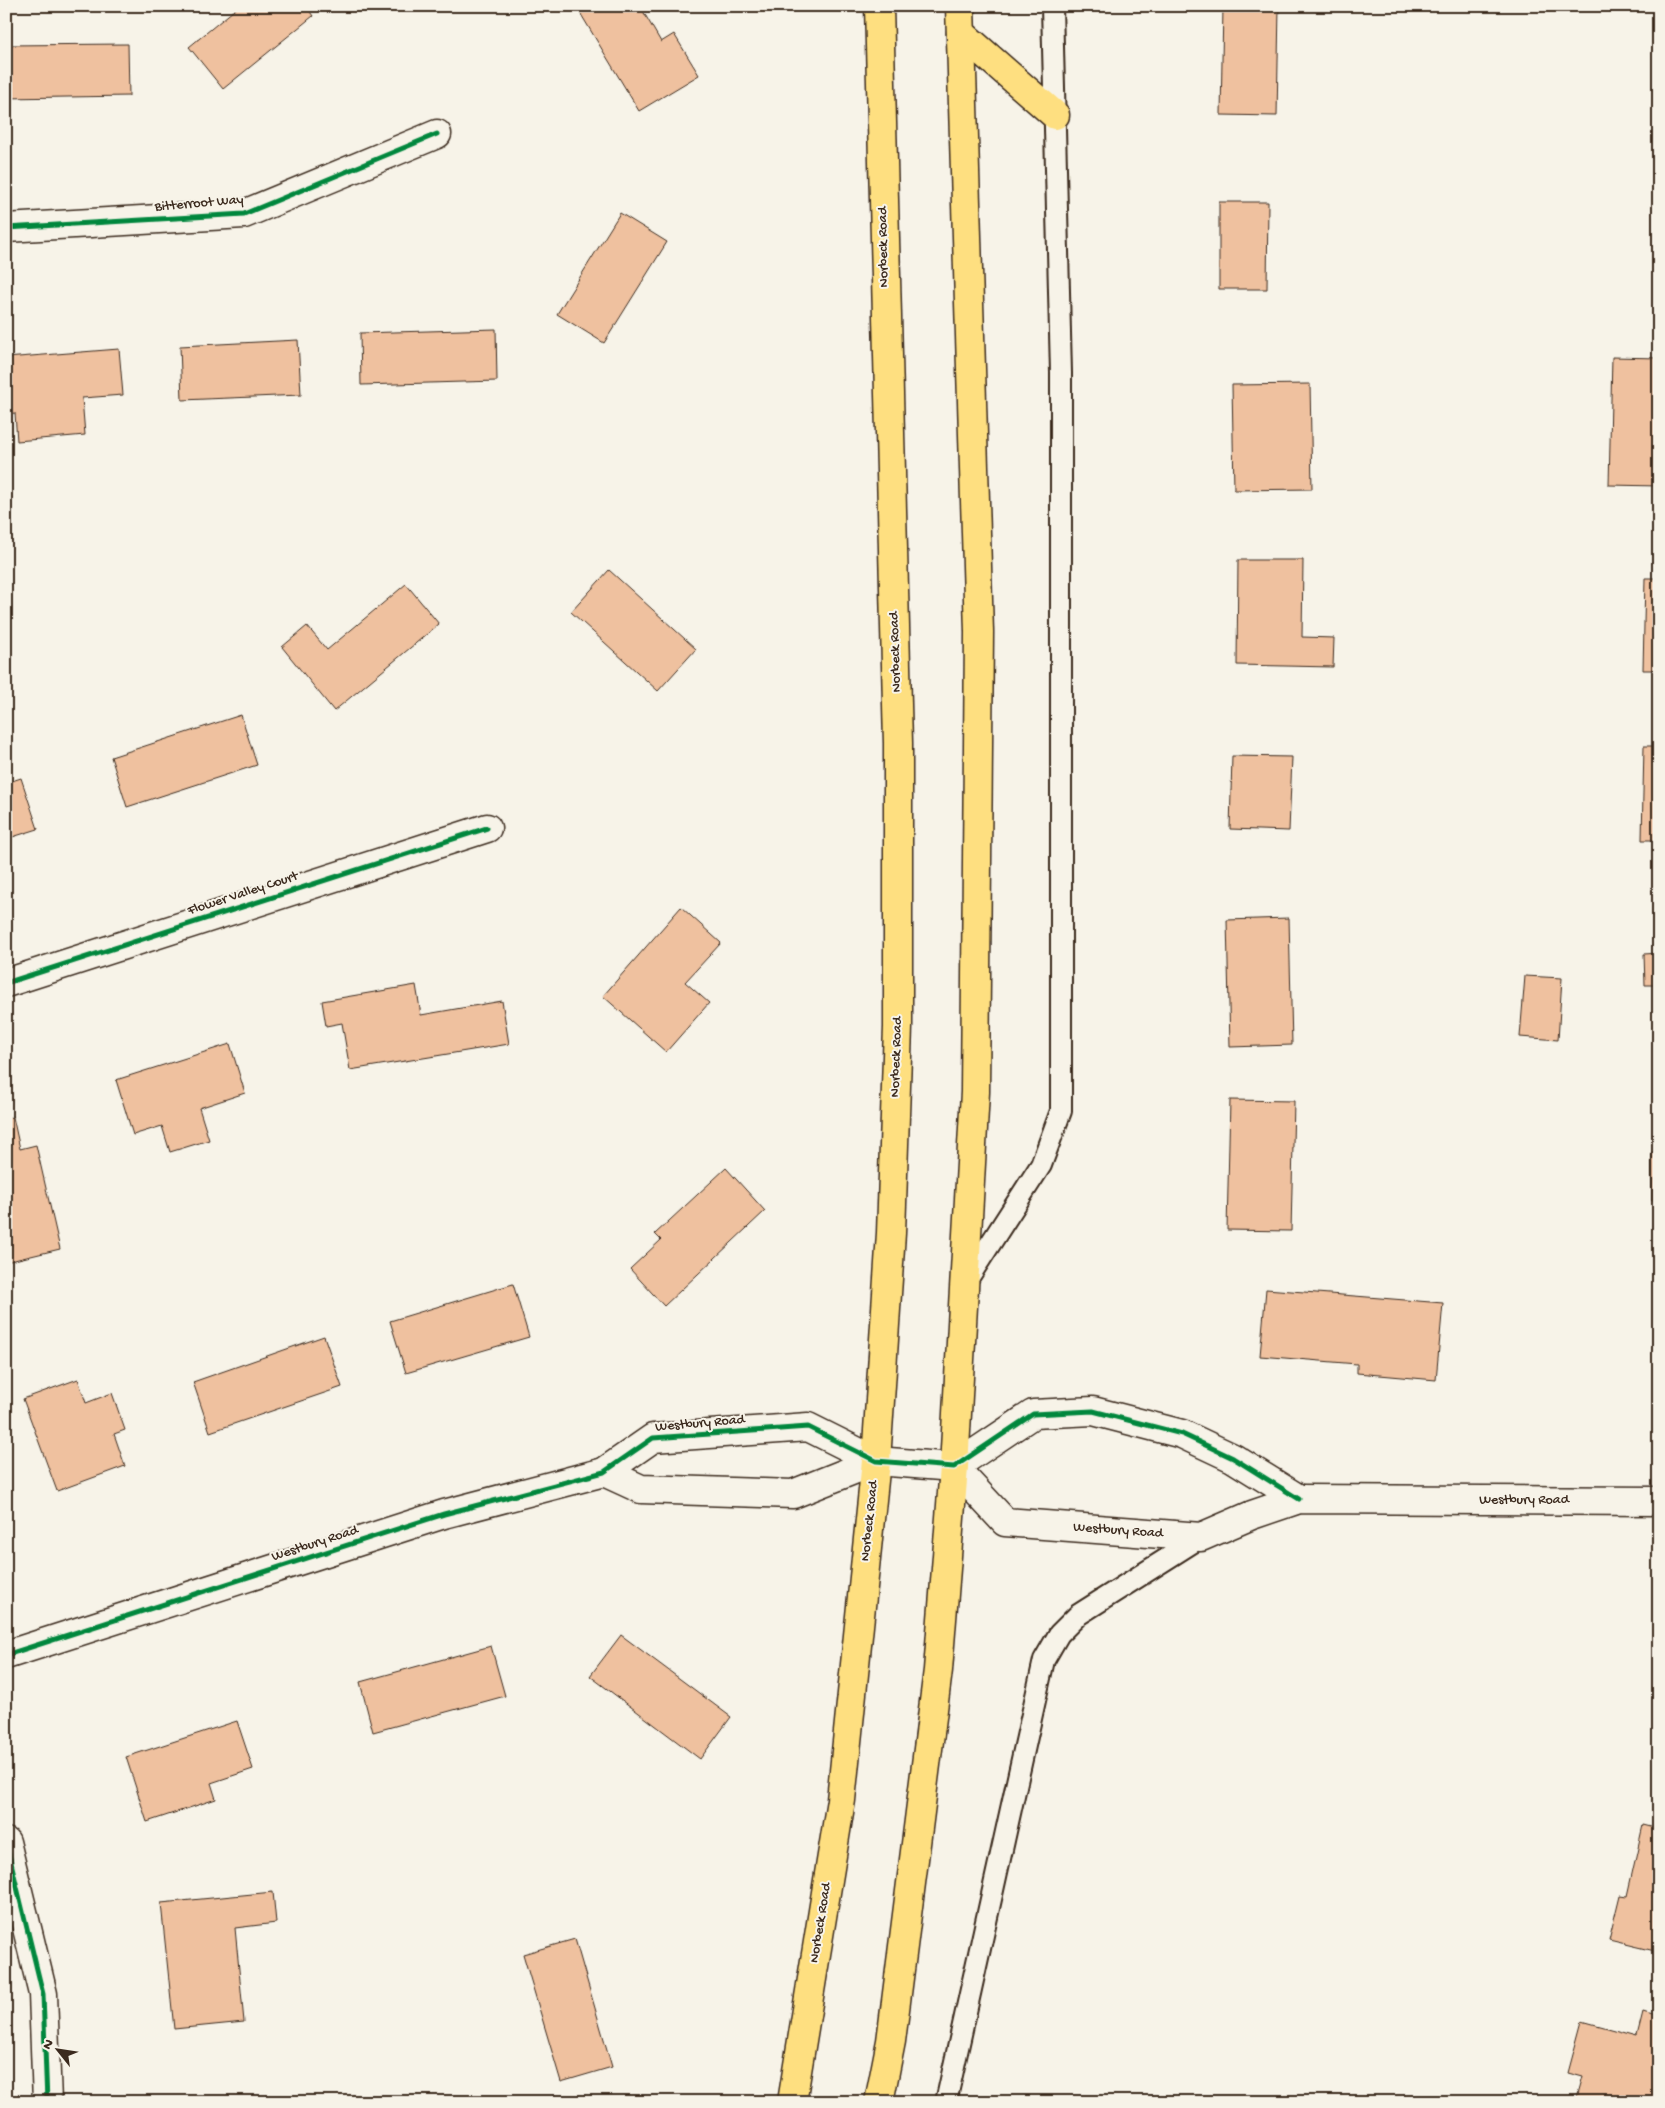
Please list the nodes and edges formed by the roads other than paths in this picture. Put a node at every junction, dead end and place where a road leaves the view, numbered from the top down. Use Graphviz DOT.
graph roads {
  1 [pos="879,6"];
  2 [pos="1052,6"];
  3 [pos="961,19"];
  4 [pos="1055,116"];
  5 [pos="437,134"];
  6 [pos="6,228"];
  7 [pos="487,828"];
  8 [pos="6,983"];
  9 [pos="964,1285"];
  10 [pos="876,1461"];
  11 [pos="954,1467"];
  12 [pos="604,1472"];
  13 [pos="1299,1499"];
  14 [pos="1659,1501"];
  15 [pos="1201,1537"];
  16 [pos="6,1655"];
  17 [pos="6,1842"];
  18 [pos="46,2102"];
  19 [pos="792,2102"];
  20 [pos="879,2102"];
  21 [pos="946,2102"];
  1 -- 10 [label="main road, Norbeck Road"];
  2 -- 4 [label="lane"];
  3 -- 4 [label="main road"];
  3 -- 9 [label="main road"];
  4 -- 9 [label="lane"];
  5 -- 6 [label="street, Bitterroot Way"];
  7 -- 8 [label="street, Flower Valley Court"];
  9 -- 11 [label="main road"];
  10 -- 11 [label="street, Westbury Road"];
  10 -- 12 [label="street, Westbury Road"];
  10 -- 12 [label="street, Westbury Road"];
  10 -- 19 [label="main road, Norbeck Road"];
  11 -- 13 [label="street"];
  11 -- 15 [label="street, Westbury Road"];
  11 -- 20 [label="main road"];
  12 -- 16 [label="street, Westbury Road"];
  13 -- 14 [label="street, Westbury Road"];
  13 -- 15 [label="street, Westbury Road"];
  15 -- 21 [label="lane"];
  17 -- 18 [label="street"];
}
